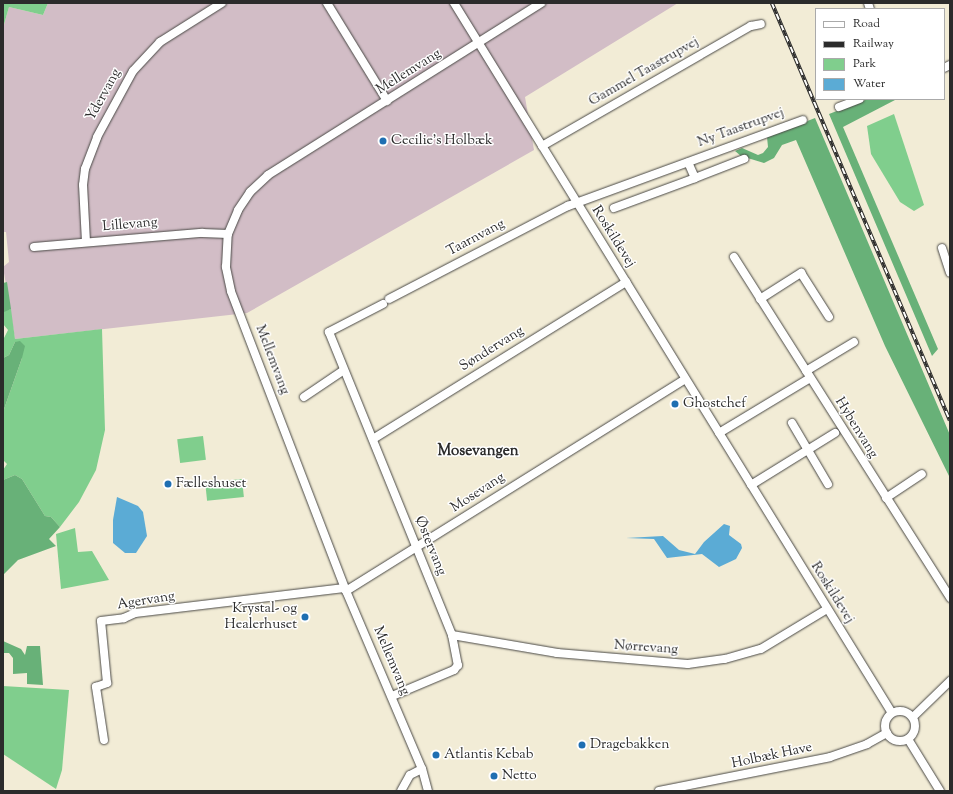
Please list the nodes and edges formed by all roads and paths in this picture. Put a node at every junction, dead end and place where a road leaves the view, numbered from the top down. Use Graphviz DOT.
graph roads {
  1 [pos="222,3"];
  2 [pos="327,3"];
  3 [pos="454,3"];
  4 [pos="541,3"];
  5 [pos="761,24"];
  6 [pos="478,43"];
  7 [pos="857,100"];
  8 [pos="387,101"];
  9 [pos="838,107"];
  10 [pos="803,120"];
  11 [pos="542,146"];
  12 [pos="744,159"];
  13 [pos="688,162"];
  14 [pos="695,178"];
  15 [pos="576,203"];
  16 [pos="614,208"];
  17 [pos="228,234"];
  18 [pos="86,242"];
  19 [pos="34,247"];
  20 [pos="942,248"];
  21 [pos="734,257"];
  22 [pos="950,273"];
  23 [pos="626,282"];
  24 [pos="389,299"];
  25 [pos="760,299"];
  26 [pos="383,304"];
  27 [pos="829,317"];
  28 [pos="854,342"];
  29 [pos="344,370"];
  30 [pos="808,374"];
  31 [pos="685,379"];
  32 [pos="304,397"];
  33 [pos="792,423"];
  34 [pos="838,431"];
  35 [pos="719,433"];
  36 [pos="373,439"];
  37 [pos="808,450"];
  38 [pos="922,474"];
  39 [pos="828,484"];
  40 [pos="751,485"];
  41 [pos="886,498"];
  42 [pos="416,548"];
  43 [pos="345,589"];
  44 [pos="950,598"];
  45 [pos="827,609"];
  46 [pos="452,635"];
  47 [pos="950,681"];
  48 [pos="392,696"];
  49 [pos="892,713"];
  50 [pos="913,717"];
  51 [pos="887,733"];
  52 [pos="908,739"];
  53 [pos="104,740"];
  54 [pos="422,769"];
  55 [pos="713,781"];
  56 [pos="401,791"];
  57 [pos="428,791"];
  58 [pos="659,791"];
  59 [pos="711,791"];
  60 [pos="940,791"];
  1 -- 18 [label="street, Ydervang"];
  2 -- 8 [label="street"];
  3 -- 6 [label="street, Roskildevej"];
  4 -- 6 [label="street, Mellemvang"];
  5 -- 11 [label="street, Gammel Taastrupvej"];
  6 -- 8 [label="street, Mellemvang"];
  6 -- 11 [label="street, Roskildevej"];
  7 -- 9 [label="street"];
  8 -- 17 [label="street, Mellemvang"];
  10 -- 13 [label="street, Ny Taastrupvej"];
  11 -- 15 [label="street, Roskildevej"];
  12 -- 14 [label="street"];
  13 -- 14 [label="street, Ny Taastrupvej"];
  13 -- 15 [label="street, Ny Taastrupvej"];
  14 -- 16 [label="street"];
  15 -- 23 [label="street, Roskildevej"];
  15 -- 24 [label="street, Taarnvang"];
  17 -- 18 [label="street, Lillevang"];
  17 -- 43 [label="street, Mellemvang"];
  18 -- 19 [label="street, Lillevang"];
  20 -- 22 [label="street"];
  21 -- 25 [label="street, Hybenvang"];
  23 -- 31 [label="street, Roskildevej"];
  23 -- 36 [label="street, Søndervang"];
  25 -- 27 [label="street"];
  25 -- 30 [label="street, Hybenvang"];
  26 -- 29 [label="street, Østervang"];
  28 -- 30 [label="street"];
  29 -- 32 [label="street"];
  29 -- 36 [label="street, Østervang"];
  30 -- 34 [label="street, Hybenvang"];
  30 -- 35 [label="street"];
  31 -- 35 [label="street, Roskildevej"];
  31 -- 42 [label="street, Mosevang"];
  33 -- 37 [label="street"];
  34 -- 37 [label="street"];
  34 -- 41 [label="street, Hybenvang"];
  35 -- 40 [label="street, Roskildevej"];
  36 -- 42 [label="street, Østervang"];
  37 -- 39 [label="street"];
  37 -- 40 [label="street"];
  38 -- 41 [label="street"];
  40 -- 45 [label="street, Roskildevej"];
  41 -- 44 [label="street, Hybenvang"];
  42 -- 43 [label="street, Mosevang"];
  42 -- 46 [label="street, Østervang"];
  43 -- 48 [label="street, Mellemvang"];
  43 -- 53 [label="street, Agervang"];
  45 -- 46 [label="street, Nørrevang"];
  45 -- 49 [label="street, Roskildevej"];
  46 -- 48 [label="street, Østervang"];
  47 -- 50 [label="street"];
  48 -- 54 [label="street, Mellemvang"];
  49 -- 50 [label="street"];
  49 -- 51 [label="street"];
  50 -- 52 [label="street"];
  51 -- 52 [label="street"];
  51 -- 55 [label="street, Holbæk Have"];
  52 -- 60 [label="street"];
  54 -- 56 [label="street"];
  54 -- 57 [label="street, Mellemvang"];
  55 -- 58 [label="street, Holbæk Have"];
  55 -- 59 [label="street"];
}
